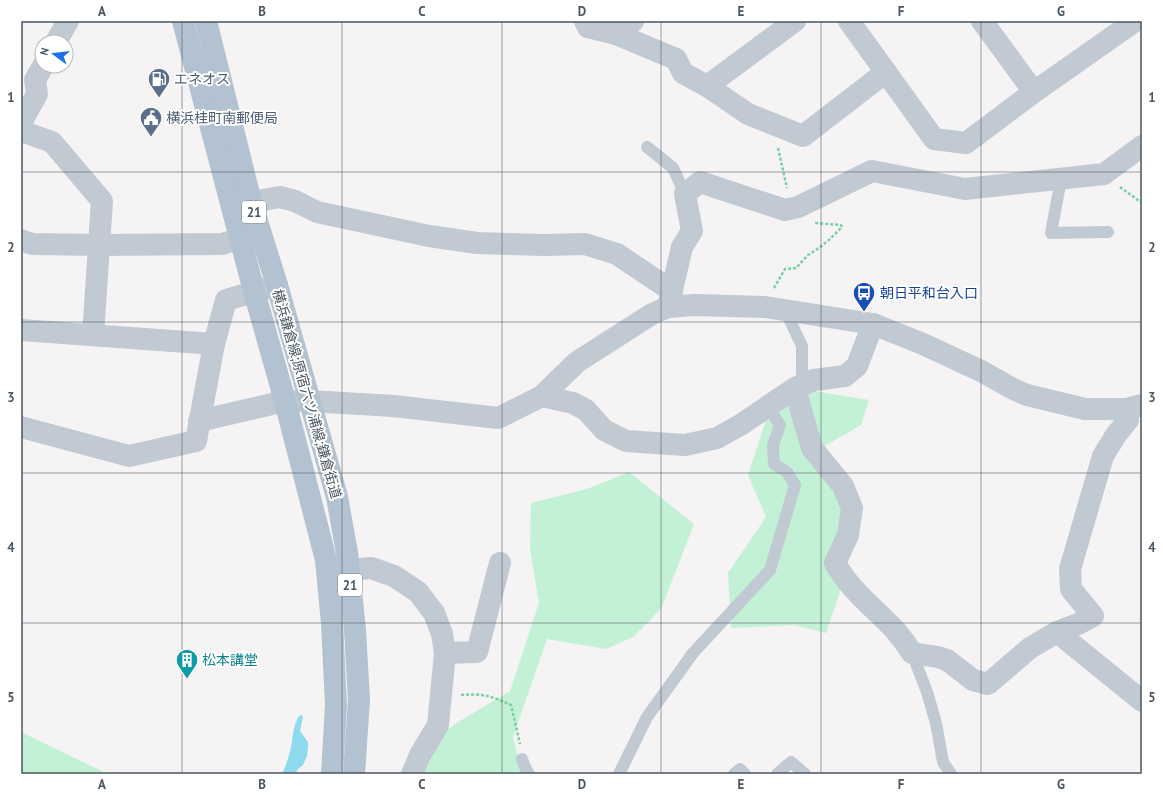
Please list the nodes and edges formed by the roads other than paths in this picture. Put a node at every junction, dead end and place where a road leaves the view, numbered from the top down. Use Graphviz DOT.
graph roads {
  1 [pos="68,21"];
  2 [pos="183,21"];
  3 [pos="206,21"];
  4 [pos="585,21"];
  5 [pos="633,21"];
  6 [pos="795,21"];
  7 [pos="849,21"];
  8 [pos="982,21"];
  9 [pos="1135,21"];
  10 [pos="1112,27"];
  11 [pos="61,34"];
  12 [pos="616,34"];
  13 [pos="886,72"];
  14 [pos="38,74"];
  15 [pos="707,86"];
  16 [pos="1034,92"];
  17 [pos="21,123"];
  18 [pos="21,131"];
  19 [pos="1142,146"];
  20 [pos="647,147"];
  21 [pos="1061,179"];
  22 [pos="685,194"];
  23 [pos="251,202"];
  24 [pos="1108,232"];
  25 [pos="250,235"];
  26 [pos="21,240"];
  27 [pos="100,245"];
  28 [pos="277,285"];
  29 [pos="254,291"];
  30 [pos="670,299"];
  31 [pos="778,309"];
  32 [pos="873,324"];
  33 [pos="21,330"];
  34 [pos="93,335"];
  35 [pos="214,344"];
  36 [pos="799,386"];
  37 [pos="542,396"];
  38 [pos="285,401"];
  39 [pos="309,401"];
  40 [pos="768,407"];
  41 [pos="1135,416"];
  42 [pos="200,421"];
  43 [pos="21,427"];
  44 [pos="500,563"];
  45 [pos="349,570"];
  46 [pos="1057,632"];
  47 [pos="445,653"];
  48 [pos="912,653"];
  49 [pos="1142,701"];
  50 [pos="522,759"];
  51 [pos="332,774"];
  52 [pos="354,774"];
  53 [pos="412,774"];
  54 [pos="529,774"];
  55 [pos="619,774"];
  56 [pos="734,774"];
  57 [pos="745,774"];
  58 [pos="777,774"];
  59 [pos="804,774"];
  60 [pos="951,774"];
  1 -- 11 [label="street"];
  2 -- 25 [label="main road, 横浜鎌倉線;原宿六ツ浦線;鎌倉街道 / 21"];
  3 -- 23 [label="main road, 横浜鎌倉線;原宿六ツ浦線;鎌倉街道 / 21"];
  4 -- 12 [label="street"];
  5 -- 12 [label="street"];
  6 -- 15 [label="street"];
  7 -- 13 [label="street"];
  8 -- 16 [label="street"];
  9 -- 10 [label="street"];
  10 -- 16 [label="street"];
  12 -- 15 [label="street"];
  13 -- 15 [label="street"];
  13 -- 16 [label="street"];
  14 -- 17 [label="street"];
  18 -- 27 [label="street"];
  19 -- 21 [label="street"];
  20 -- 22 [label="lane"];
  21 -- 22 [label="street"];
  21 -- 24 [label="lane"];
  22 -- 30 [label="street"];
  23 -- 25 [label="main road, 横浜鎌倉線;原宿六ツ浦線;鎌倉街道 / 21"];
  23 -- 30 [label="street"];
  25 -- 27 [label="street"];
  25 -- 28 [label="main road, 横浜鎌倉線;原宿六ツ浦線;鎌倉街道 / 21"];
  25 -- 29 [label="main road, 横浜鎌倉線;原宿六ツ浦線;鎌倉街道 / 21"];
  26 -- 27 [label="street"];
  27 -- 34 [label="street"];
  28 -- 29 [label="street"];
  28 -- 39 [label="main road, 横浜鎌倉線;原宿六ツ浦線;鎌倉街道 / 21"];
  29 -- 35 [label="street"];
  29 -- 38 [label="main road, 横浜鎌倉線;原宿六ツ浦線;鎌倉街道 / 21"];
  30 -- 31 [label="street"];
  30 -- 37 [label="street"];
  31 -- 32 [label="street"];
  31 -- 36 [label="lane"];
  32 -- 36 [label="street"];
  32 -- 41 [label="street"];
  33 -- 34 [label="street"];
  34 -- 35 [label="street"];
  35 -- 42 [label="street"];
  36 -- 40 [label="street"];
  36 -- 48 [label="street"];
  37 -- 39 [label="street"];
  37 -- 40 [label="street"];
  38 -- 39 [label="street"];
  38 -- 42 [label="street"];
  38 -- 51 [label="main road, 横浜鎌倉線;原宿六ツ浦線;鎌倉街道 / 21"];
  39 -- 45 [label="main road, 横浜鎌倉線;原宿六ツ浦線;鎌倉街道 / 21"];
  40 -- 55 [label="lane"];
  41 -- 46 [label="street"];
  42 -- 43 [label="street"];
  44 -- 47 [label="street"];
  45 -- 47 [label="street"];
  45 -- 52 [label="main road, 横浜鎌倉線;原宿六ツ浦線;鎌倉街道 / 21"];
  46 -- 48 [label="street"];
  46 -- 49 [label="street"];
  47 -- 53 [label="street"];
  48 -- 60 [label="lane"];
  50 -- 54 [label="lane"];
  56 -- 57 [label="lane"];
  58 -- 59 [label="lane"];
}
